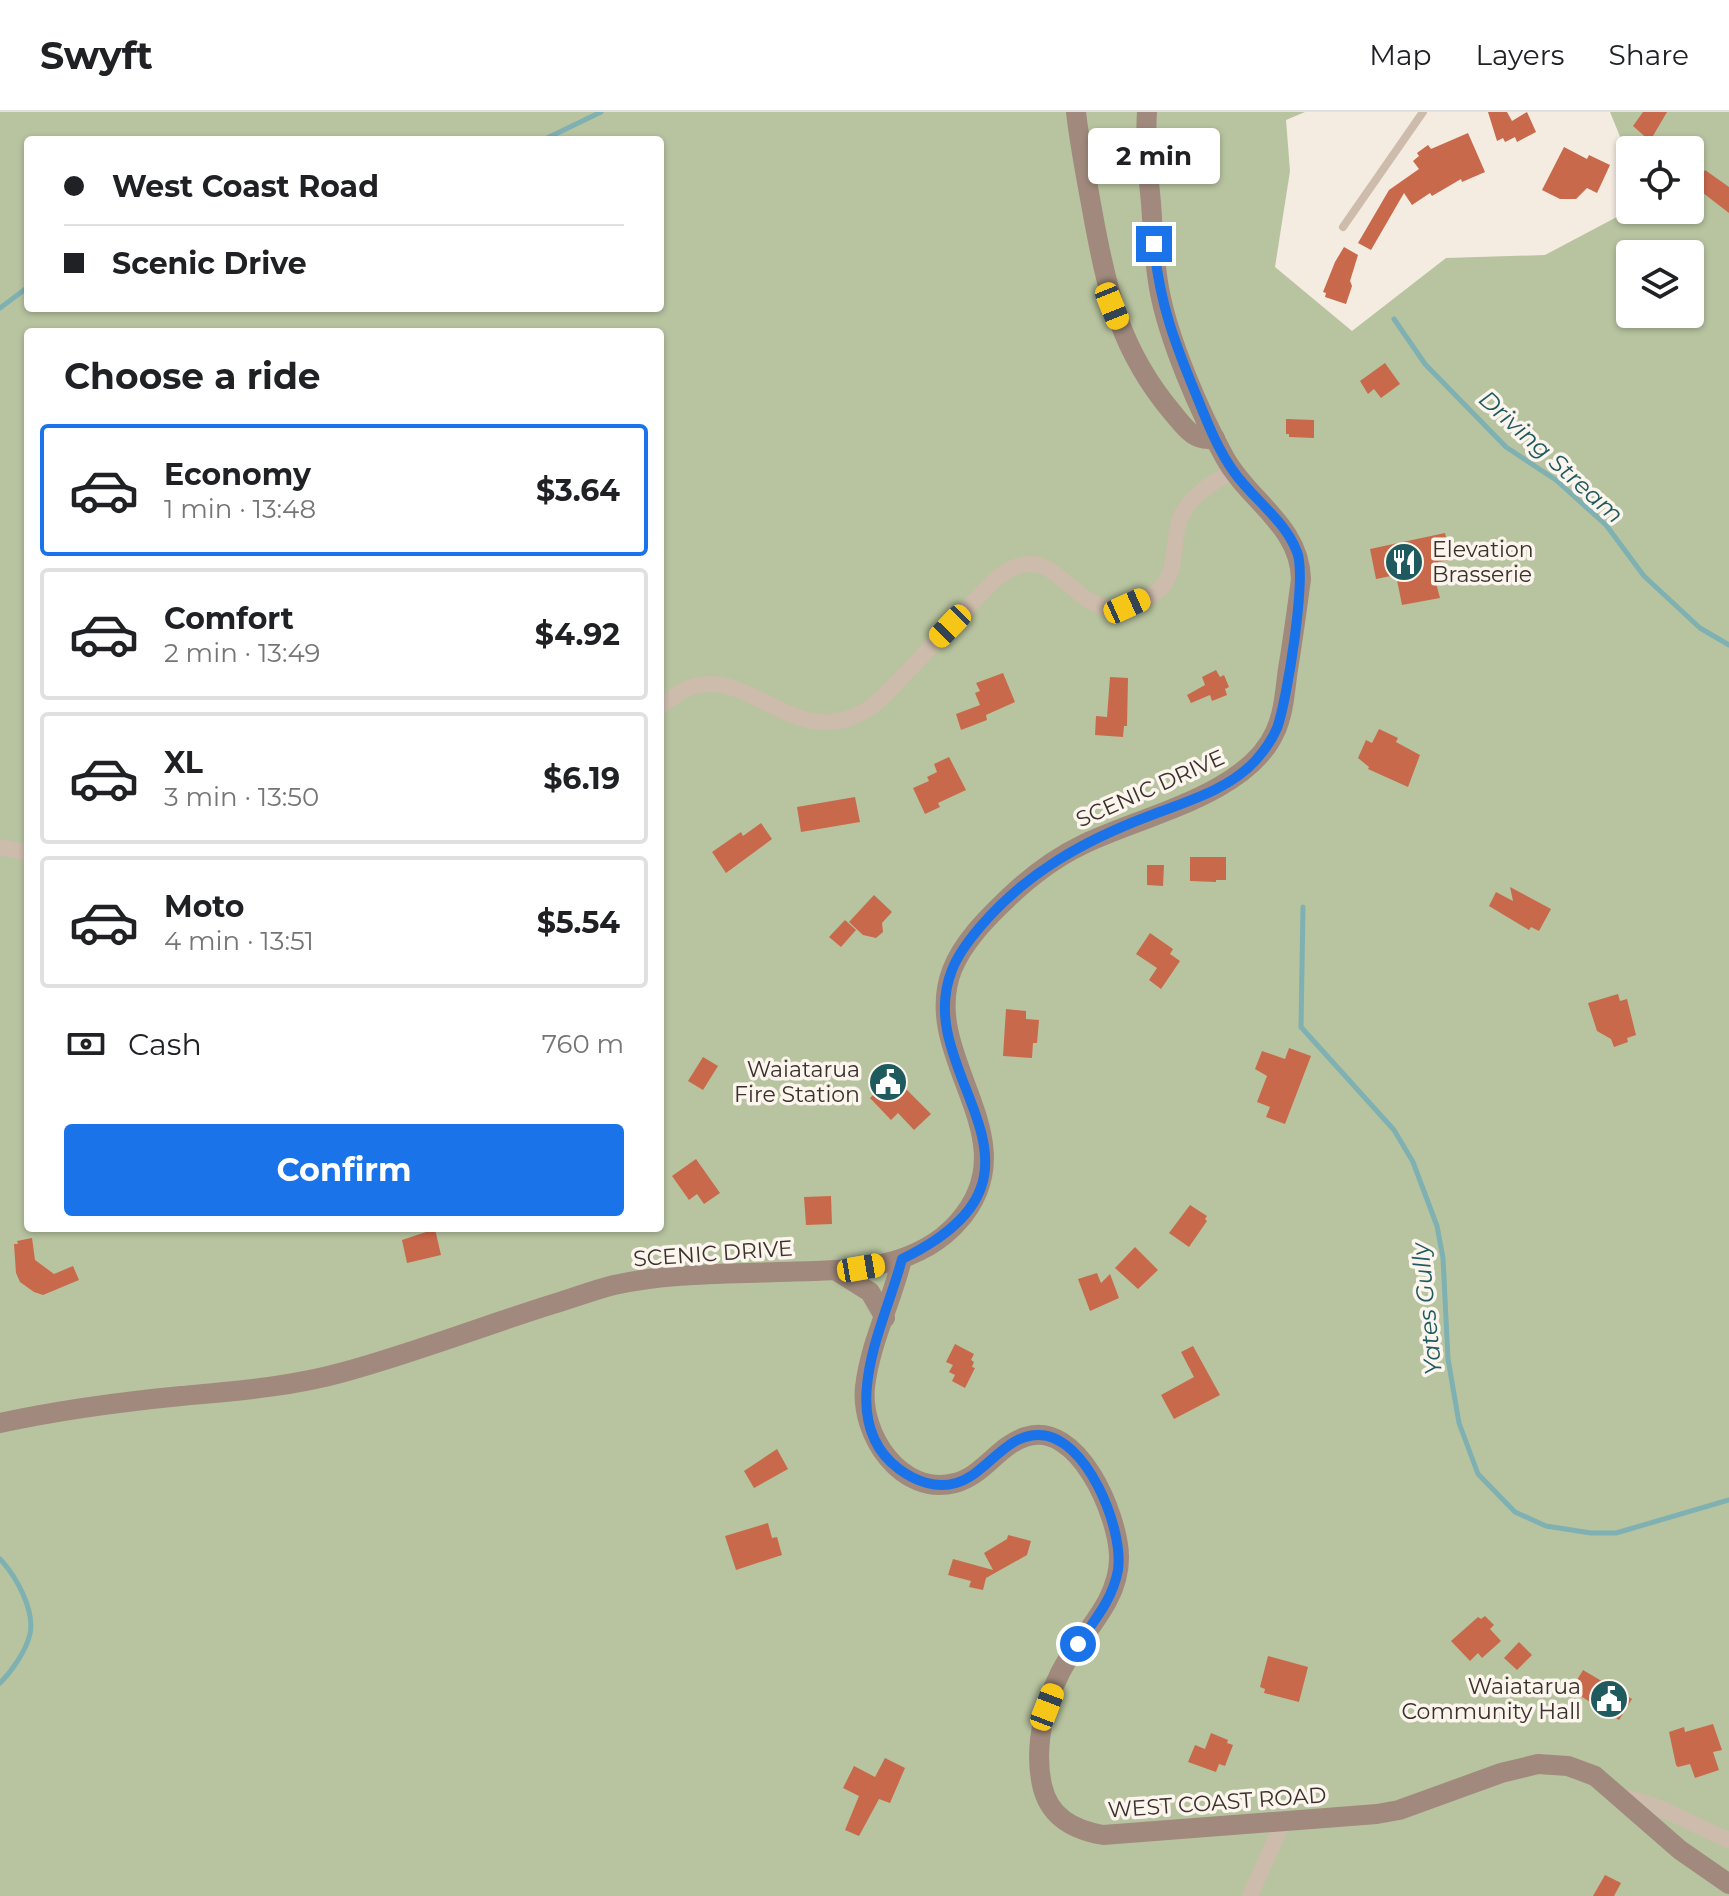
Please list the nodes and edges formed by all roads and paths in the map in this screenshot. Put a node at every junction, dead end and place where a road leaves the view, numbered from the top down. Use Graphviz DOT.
graph roads {
  1 [pos="1076,112"];
  2 [pos="1147,112"];
  3 [pos="1423,112"];
  4 [pos="1343,227"];
  5 [pos="1215,438"];
  6 [pos="1232,471"];
  7 [pos="664,704"];
  8 [pos="0,847"];
  9 [pos="24,852"];
  10 [pos="902,1259"];
  11 [pos="835,1270"];
  12 [pos="885,1318"];
  13 [pos="0,1423"];
  14 [pos="1621,1797"];
  15 [pos="1283,1822"];
  16 [pos="1729,1840"];
  17 [pos="1729,1884"];
  18 [pos="1250,1896"];
  1 -- 5 [label="main road"];
  2 -- 5 [label="main road, SCENIC DRIVE"];
  3 -- 4 [label="lane"];
  5 -- 6 [label="main road, SCENIC DRIVE"];
  6 -- 7 [label="street"];
  6 -- 10 [label="main road, SCENIC DRIVE"];
  8 -- 9 [label="street"];
  10 -- 11 [label="main road, SCENIC DRIVE"];
  10 -- 12 [label="main road, WEST COAST ROAD"];
  11 -- 12 [label="main road"];
  11 -- 13 [label="main road, SCENIC DRIVE"];
  12 -- 15 [label="main road, WEST COAST ROAD"];
  14 -- 15 [label="main road, WEST COAST ROAD"];
  14 -- 16 [label="street"];
  14 -- 17 [label="main road, WEST COAST ROAD"];
  15 -- 18 [label="street"];
}
